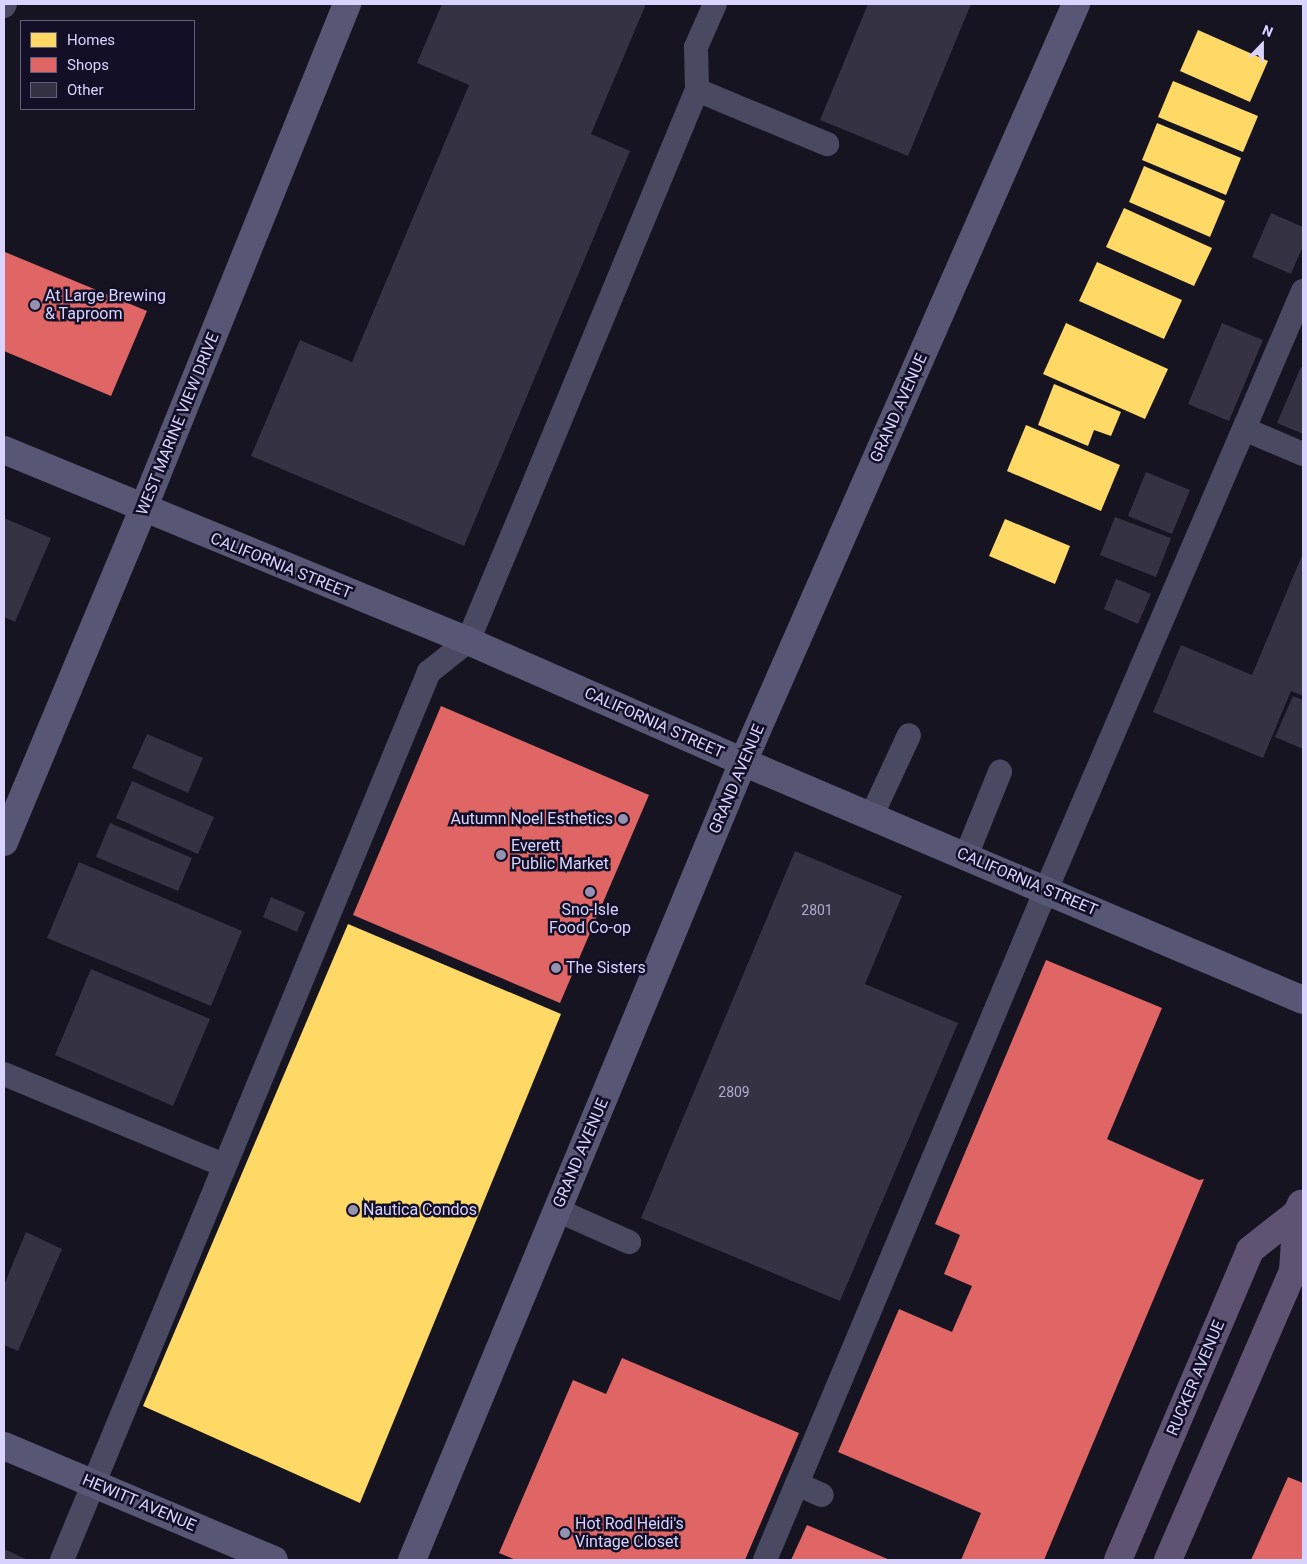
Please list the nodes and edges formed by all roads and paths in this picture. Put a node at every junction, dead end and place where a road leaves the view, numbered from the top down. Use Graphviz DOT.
graph roads {
  1 [pos="347,4"];
  2 [pos="715,4"];
  3 [pos="1076,4"];
  4 [pos="698,90"];
  5 [pos="827,144"];
  6 [pos="1303,291"];
  7 [pos="1244,430"];
  8 [pos="4,450"];
  9 [pos="1303,454"];
  10 [pos="144,509"];
  11 [pos="468,641"];
  12 [pos="909,734"];
  13 [pos="744,762"];
  14 [pos="1000,772"];
  15 [pos="871,817"];
  16 [pos="4,842"];
  17 [pos="966,856"];
  18 [pos="1046,890"];
  19 [pos="1303,1000"];
  20 [pos="4,1074"];
  21 [pos="224,1165"];
  22 [pos="1301,1209"];
  23 [pos="557,1210"];
  24 [pos="630,1242"];
  25 [pos="4,1446"];
  26 [pos="93,1484"];
  27 [pos="797,1484"];
  28 [pos="822,1495"];
  29 [pos="62,1560"];
  30 [pos="274,1560"];
  31 [pos="412,1560"];
  32 [pos="765,1560"];
  33 [pos="1118,1560"];
  34 [pos="1168,1560"];
  1 -- 10 [label="street, WEST MARINE VIEW DRIVE"];
  2 -- 4 [label="lane"];
  3 -- 13 [label="street, GRAND AVENUE"];
  4 -- 5 [label="lane"];
  4 -- 11 [label="lane"];
  6 -- 7 [label="lane"];
  7 -- 9 [label="lane"];
  7 -- 18 [label="lane"];
  8 -- 10 [label="street, CALIFORNIA STREET"];
  10 -- 11 [label="street, CALIFORNIA STREET"];
  10 -- 16 [label="street, WEST MARINE VIEW DRIVE"];
  11 -- 13 [label="street, CALIFORNIA STREET"];
  11 -- 21 [label="lane"];
  12 -- 15 [label="lane"];
  13 -- 15 [label="street, CALIFORNIA STREET"];
  13 -- 23 [label="street, GRAND AVENUE"];
  14 -- 17 [label="lane"];
  15 -- 17 [label="street, CALIFORNIA STREET"];
  17 -- 18 [label="street, CALIFORNIA STREET"];
  18 -- 19 [label="street, CALIFORNIA STREET"];
  18 -- 27 [label="lane"];
  20 -- 21 [label="lane"];
  21 -- 26 [label="lane"];
  22 -- 33 [label="main road, RUCKER AVENUE"];
  22 -- 34 [label="main road, RUCKER AVENUE"];
  23 -- 24 [label="lane"];
  23 -- 31 [label="street, GRAND AVENUE"];
  25 -- 26 [label="street, HEWITT AVENUE"];
  26 -- 29 [label="lane"];
  26 -- 30 [label="street, HEWITT AVENUE"];
  27 -- 28 [label="lane"];
  27 -- 32 [label="lane"];
}
